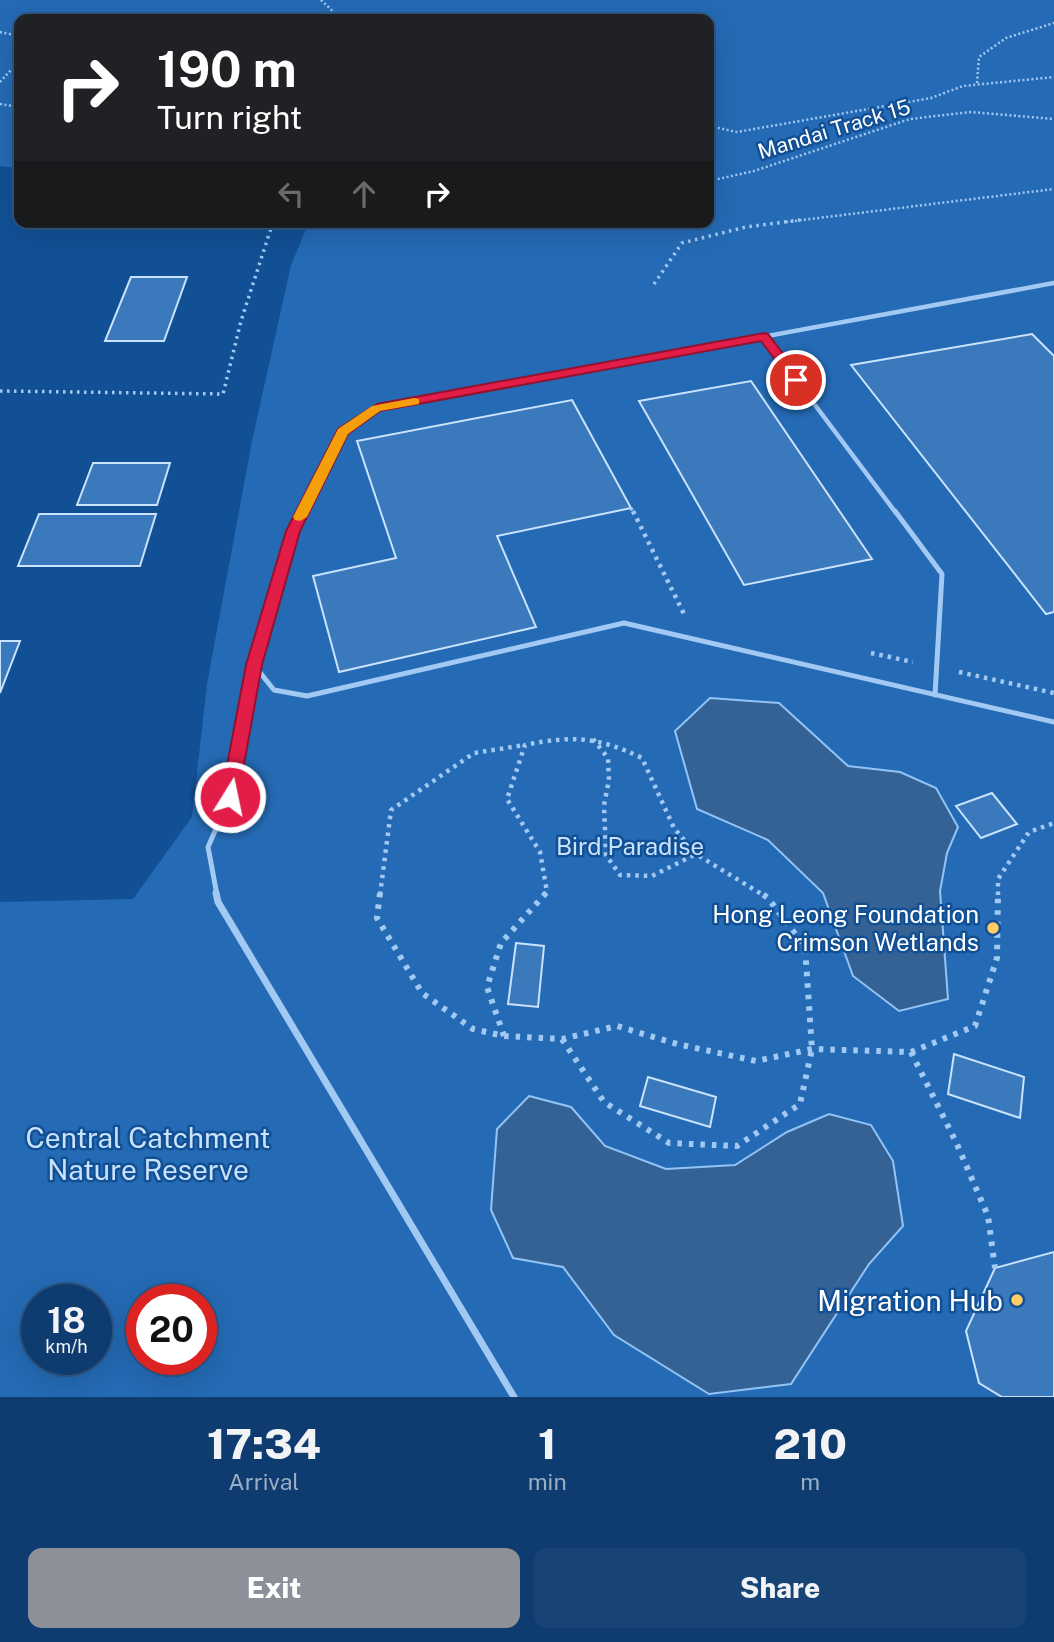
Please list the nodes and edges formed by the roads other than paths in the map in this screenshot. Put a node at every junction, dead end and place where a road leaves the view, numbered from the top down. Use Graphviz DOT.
graph roads {
  1 [pos="1054,283"];
  2 [pos="764,337"];
  3 [pos="254,665"];
  4 [pos="936,695"];
  5 [pos="1054,722"];
  6 [pos="514,1397"];
  1 -- 2 [label="lane"];
  2 -- 3 [label="lane"];
  2 -- 4 [label="lane"];
  3 -- 4 [label="lane"];
  3 -- 6 [label="lane"];
  4 -- 5 [label="lane"];
}
